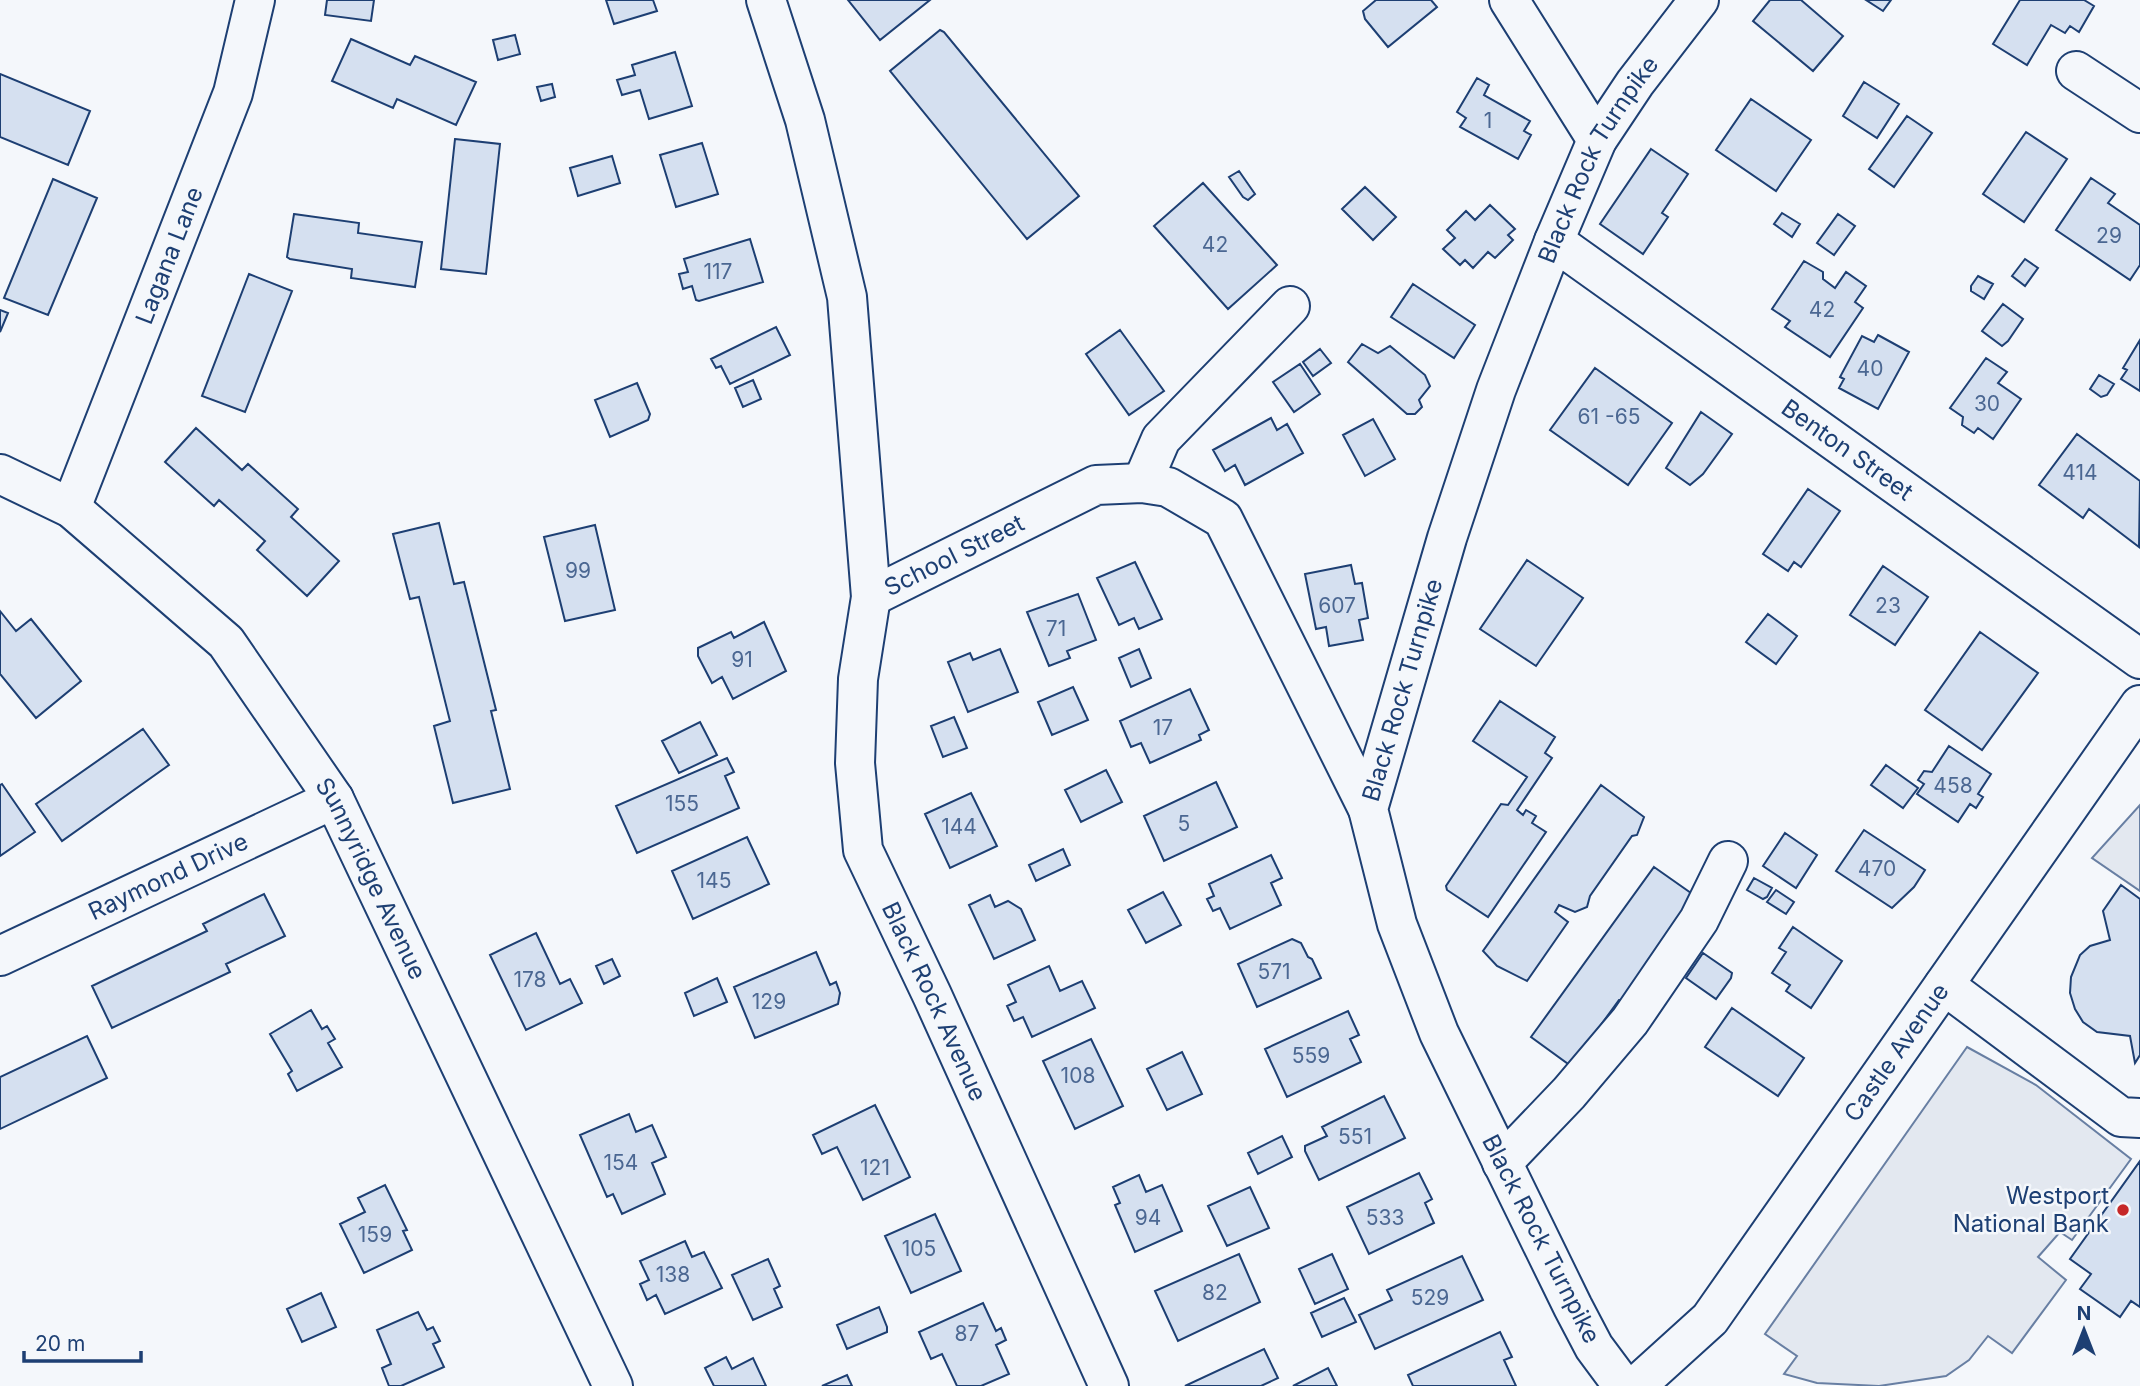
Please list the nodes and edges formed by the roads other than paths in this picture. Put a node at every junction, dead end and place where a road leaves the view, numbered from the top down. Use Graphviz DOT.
graph roads {
  1 [pos="255,0"];
  2 [pos="766,0"];
  3 [pos="1509,0"];
  4 [pos="1699,0"];
  5 [pos="2076,71"];
  6 [pos="2140,113"];
  7 [pos="1597,140"];
  8 [pos="1554,241"];
  9 [pos="1290,306"];
  10 [pos="0,474"];
  11 [pos="1142,483"];
  12 [pos="71,508"];
  13 [pos="871,597"];
  14 [pos="2140,659"];
  15 [pos="2140,705"];
  16 [pos="334,799"];
  17 [pos="1368,809"];
  18 [pos="1728,861"];
  19 [pos="0,956"];
  20 [pos="1944,985"];
  21 [pos="2131,1117"];
  22 [pos="1502,1163"];
  23 [pos="613,1386"];
  24 [pos="1109,1386"];
  25 [pos="1623,1386"];
  26 [pos="1636,1386"];
  1 -- 12 [label="street, Lagana Lane"];
  2 -- 13 [label="street, School Street"];
  3 -- 7 [label="street"];
  4 -- 7 [label="street, Black Rock Turnpike"];
  5 -- 6 [label="street"];
  7 -- 8 [label="street, Black Rock Turnpike"];
  8 -- 14 [label="street, Benton Street"];
  8 -- 17 [label="street, Black Rock Turnpike"];
  9 -- 11 [label="street"];
  10 -- 12 [label="street, Sunnyridge Avenue"];
  11 -- 13 [label="street, School Street"];
  11 -- 17 [label="street, School Street"];
  12 -- 16 [label="street, Sunnyridge Avenue"];
  13 -- 24 [label="street, Black Rock Avenue"];
  15 -- 20 [label="street, Castle Avenue"];
  16 -- 19 [label="street, Raymond Drive"];
  16 -- 23 [label="street, Sunnyridge Avenue"];
  17 -- 22 [label="street, Black Rock Turnpike"];
  18 -- 22 [label="street"];
  20 -- 21 [label="street"];
  20 -- 26 [label="street, Castle Avenue"];
  22 -- 25 [label="street, Black Rock Turnpike"];
}
